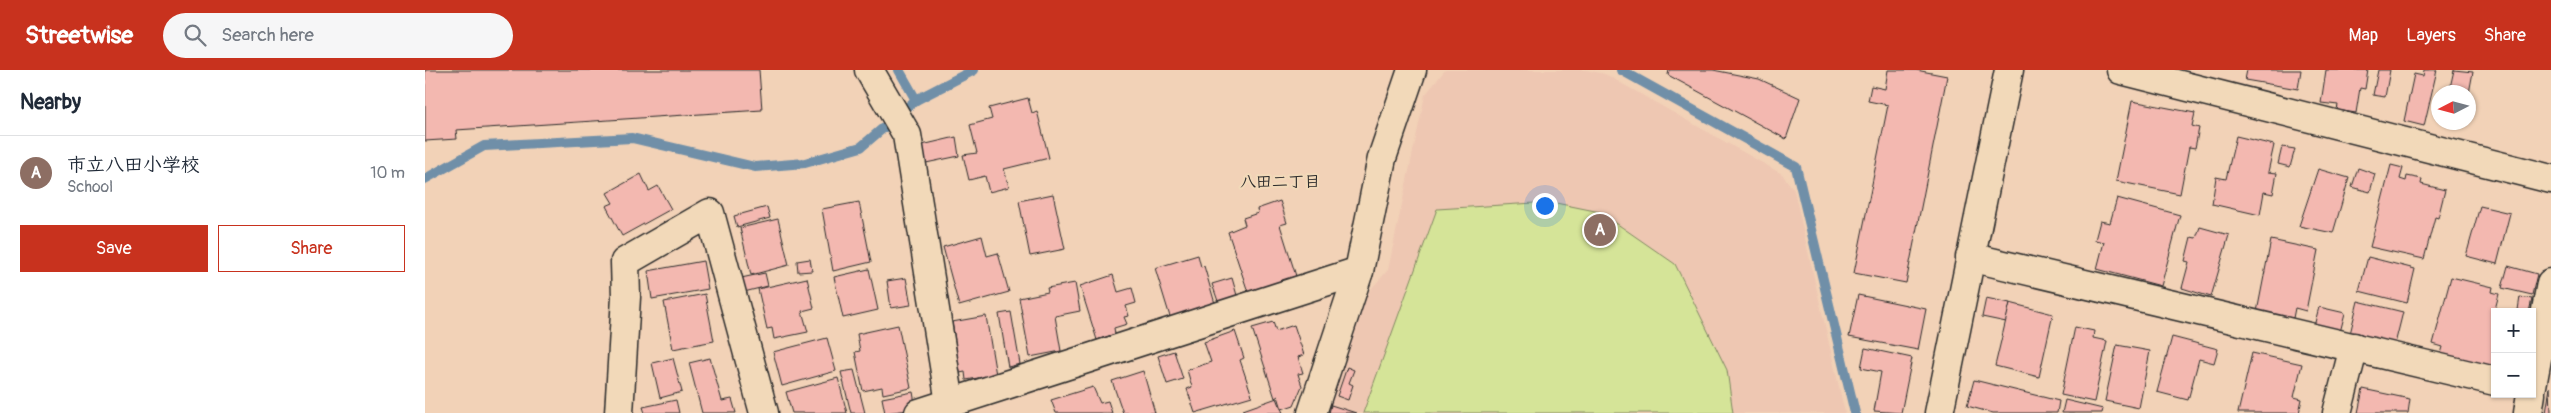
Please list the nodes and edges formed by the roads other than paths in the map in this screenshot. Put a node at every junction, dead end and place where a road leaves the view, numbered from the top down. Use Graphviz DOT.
graph roads {
  1 [pos="869,70"];
  2 [pos="1412,70"];
  3 [pos="2009,70"];
  4 [pos="2121,70"];
  5 [pos="2551,179"];
  6 [pos="1970,256"];
  7 [pos="1359,271"];
  8 [pos="2551,283"];
  9 [pos="2354,347"];
  10 [pos="2536,364"];
  11 [pos="2491,380"];
  12 [pos="2530,398"];
  13 [pos="950,403"];
  14 [pos="619,413"];
  15 [pos="763,413"];
  16 [pos="919,413"];
  17 [pos="1312,413"];
  18 [pos="1939,413"];
  19 [pos="2337,413"];
  20 [pos="2528,413"];
  1 -- 13 [label="street"];
  2 -- 7 [label="street"];
  3 -- 6 [label="street"];
  4 -- 5 [label="street"];
  6 -- 9 [label="street"];
  6 -- 18 [label="street"];
  7 -- 13 [label="street"];
  7 -- 17 [label="street"];
  8 -- 10 [label="street"];
  9 -- 11 [label="street"];
  9 -- 19 [label="street"];
  12 -- 20 [label="street"];
  13 -- 16 [label="street"];
  14 -- 15 [label="street"];
}
